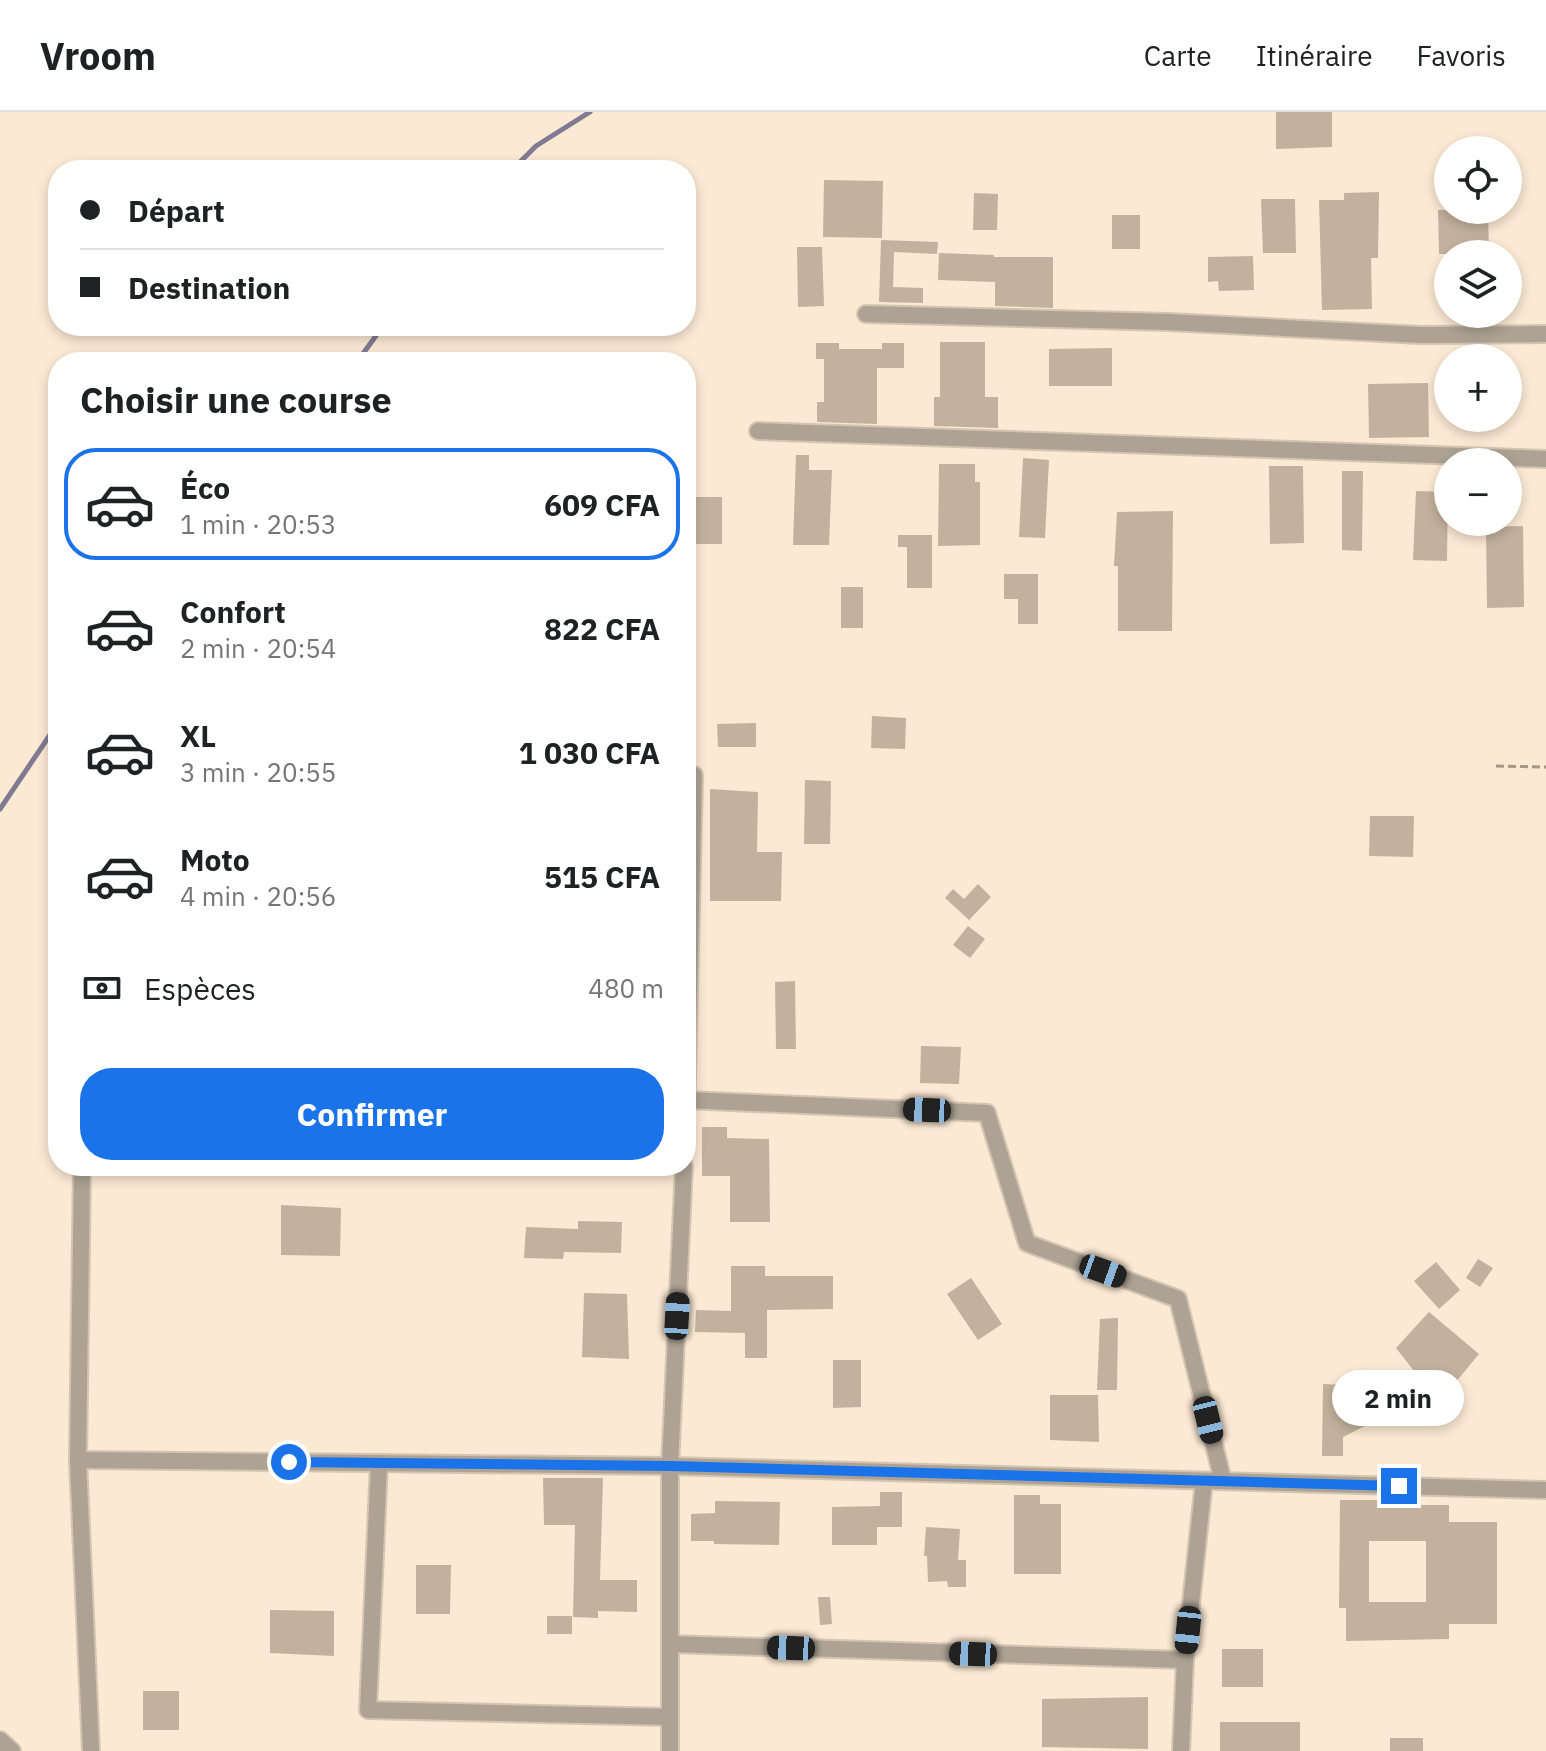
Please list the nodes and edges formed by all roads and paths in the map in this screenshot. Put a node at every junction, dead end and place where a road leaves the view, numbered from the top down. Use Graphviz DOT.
graph roads {
  1 [pos="866,314"];
  2 [pos="1546,334"];
  3 [pos="758,431"];
  4 [pos="1546,459"];
  5 [pos="1496,766"];
  6 [pos="1546,767"];
  7 [pos="696,1100"];
  8 [pos="82,1176"];
  9 [pos="684,1176"];
  10 [pos="78,1460"];
  11 [pos="379,1463"];
  12 [pos="670,1466"];
  13 [pos="1204,1481"];
  14 [pos="1223,1481"];
  15 [pos="1546,1490"];
  16 [pos="670,1644"];
  17 [pos="1185,1660"];
  18 [pos="670,1717"];
  19 [pos="0,1740"];
  20 [pos="12,1751"];
  21 [pos="91,1751"];
  22 [pos="670,1751"];
  23 [pos="1181,1751"];
  1 -- 2 [label="street"];
  3 -- 4 [label="street"];
  5 -- 6 [label="path"];
  7 -- 14 [label="street"];
  8 -- 10 [label="street"];
  9 -- 12 [label="street"];
  10 -- 11 [label="street"];
  10 -- 21 [label="street"];
  11 -- 12 [label="street"];
  11 -- 18 [label="street"];
  12 -- 13 [label="street"];
  12 -- 16 [label="street"];
  13 -- 14 [label="street"];
  13 -- 17 [label="street"];
  14 -- 15 [label="street"];
  16 -- 17 [label="street"];
  16 -- 18 [label="street"];
  17 -- 23 [label="street"];
  18 -- 22 [label="street"];
  19 -- 20 [label="street"];
}
